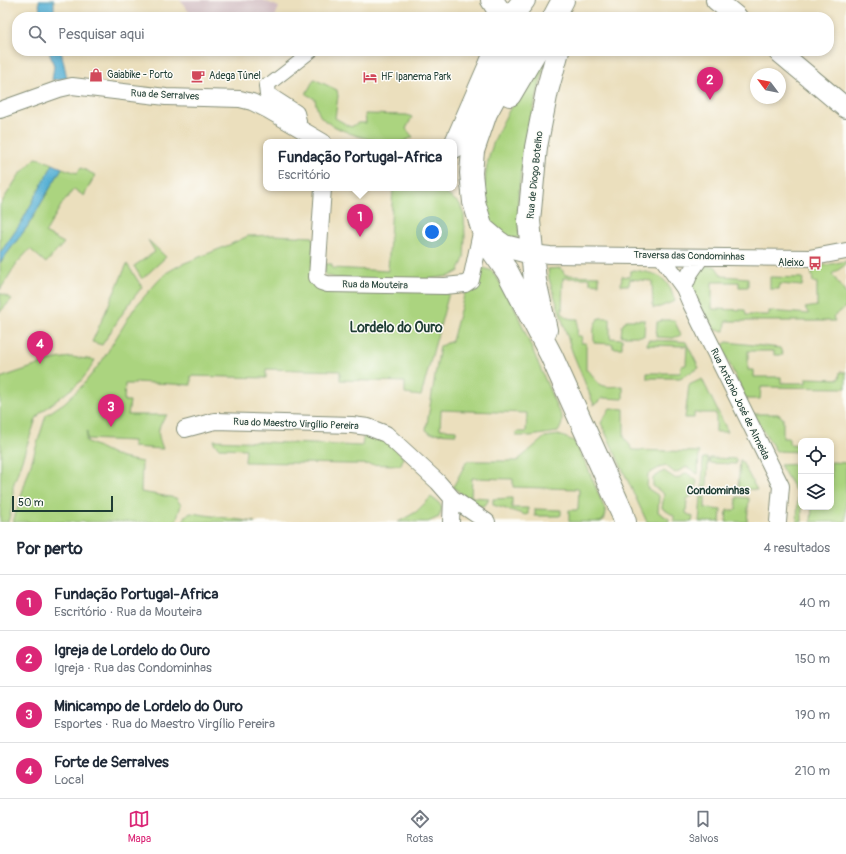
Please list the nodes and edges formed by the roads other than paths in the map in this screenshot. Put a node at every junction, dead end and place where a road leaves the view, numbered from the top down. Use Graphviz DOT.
graph roads {
  1 [pos="492,0"];
  2 [pos="524,0"];
  3 [pos="563,0"];
  4 [pos="576,0"];
  5 [pos="716,0"];
  6 [pos="500,12"];
  7 [pos="515,12"];
  8 [pos="557,12"];
  9 [pos="572,12"];
  10 [pos="731,12"];
  11 [pos="306,56"];
  12 [pos="494,56"];
  13 [pos="511,56"];
  14 [pos="533,56"];
  15 [pos="557,56"];
  16 [pos="784,56"];
  17 [pos="267,86"];
  18 [pos="846,108"];
  19 [pos="0,110"];
  20 [pos="301,128"];
  21 [pos="318,139"];
  22 [pos="465,146"];
  23 [pos="457,188"];
  24 [pos="322,191"];
  25 [pos="474,202"];
  26 [pos="482,228"];
  27 [pos="846,251"];
  28 [pos="532,253"];
  29 [pos="661,256"];
  30 [pos="700,257"];
  31 [pos="684,288"];
  32 [pos="551,355"];
  33 [pos="185,429"];
  34 [pos="452,498"];
  35 [pos="451,522"];
  36 [pos="487,522"];
  37 [pos="625,522"];
  38 [pos="778,522"];
  1 -- 6 [label="main road"];
  2 -- 7 [label="main road"];
  3 -- 8 [label="main road"];
  4 -- 9 [label="main road"];
  5 -- 10 [label="street"];
  11 -- 17 [label="street"];
  12 -- 22 [label="main road"];
  13 -- 22 [label="main road"];
  14 -- 22 [label="main road"];
  15 -- 28 [label="main road, Rua de Diogo Botelho"];
  16 -- 18 [label="street"];
  17 -- 20 [label="street"];
  19 -- 20 [label="street, Rua de Serralves"];
  20 -- 21 [label="street, Rua de Serralves"];
  22 -- 25 [label="main road, Rua de Diogo Botelho"];
  23 -- 25 [label="main road"];
  24 -- 26 [label="street, Rua da Mouteira"];
  25 -- 26 [label="main road, Rua de Diogo Botelho"];
  26 -- 28 [label="main road, Rua de Diogo Botelho"];
  26 -- 32 [label="main road, Rua de Diogo Botelho"];
  27 -- 30 [label="street, Traversa das Condominhas"];
  28 -- 29 [label="street, Traversa das Condominhas"];
  28 -- 32 [label="main road, Rua de Diogo Botelho"];
  29 -- 30 [label="street, Traversa das Condominhas"];
  29 -- 31 [label="street, Rua António José de Almeida"];
  30 -- 31 [label="street"];
  31 -- 38 [label="street, Rua António José de Almeida"];
  32 -- 37 [label="main road, Rua de Diogo Botelho"];
  33 -- 34 [label="street, Rua do Maestro Virgílio Pereira"];
  34 -- 35 [label="street"];
  34 -- 36 [label="street, Rua do Maestro Virgílio Pereira"];
}
